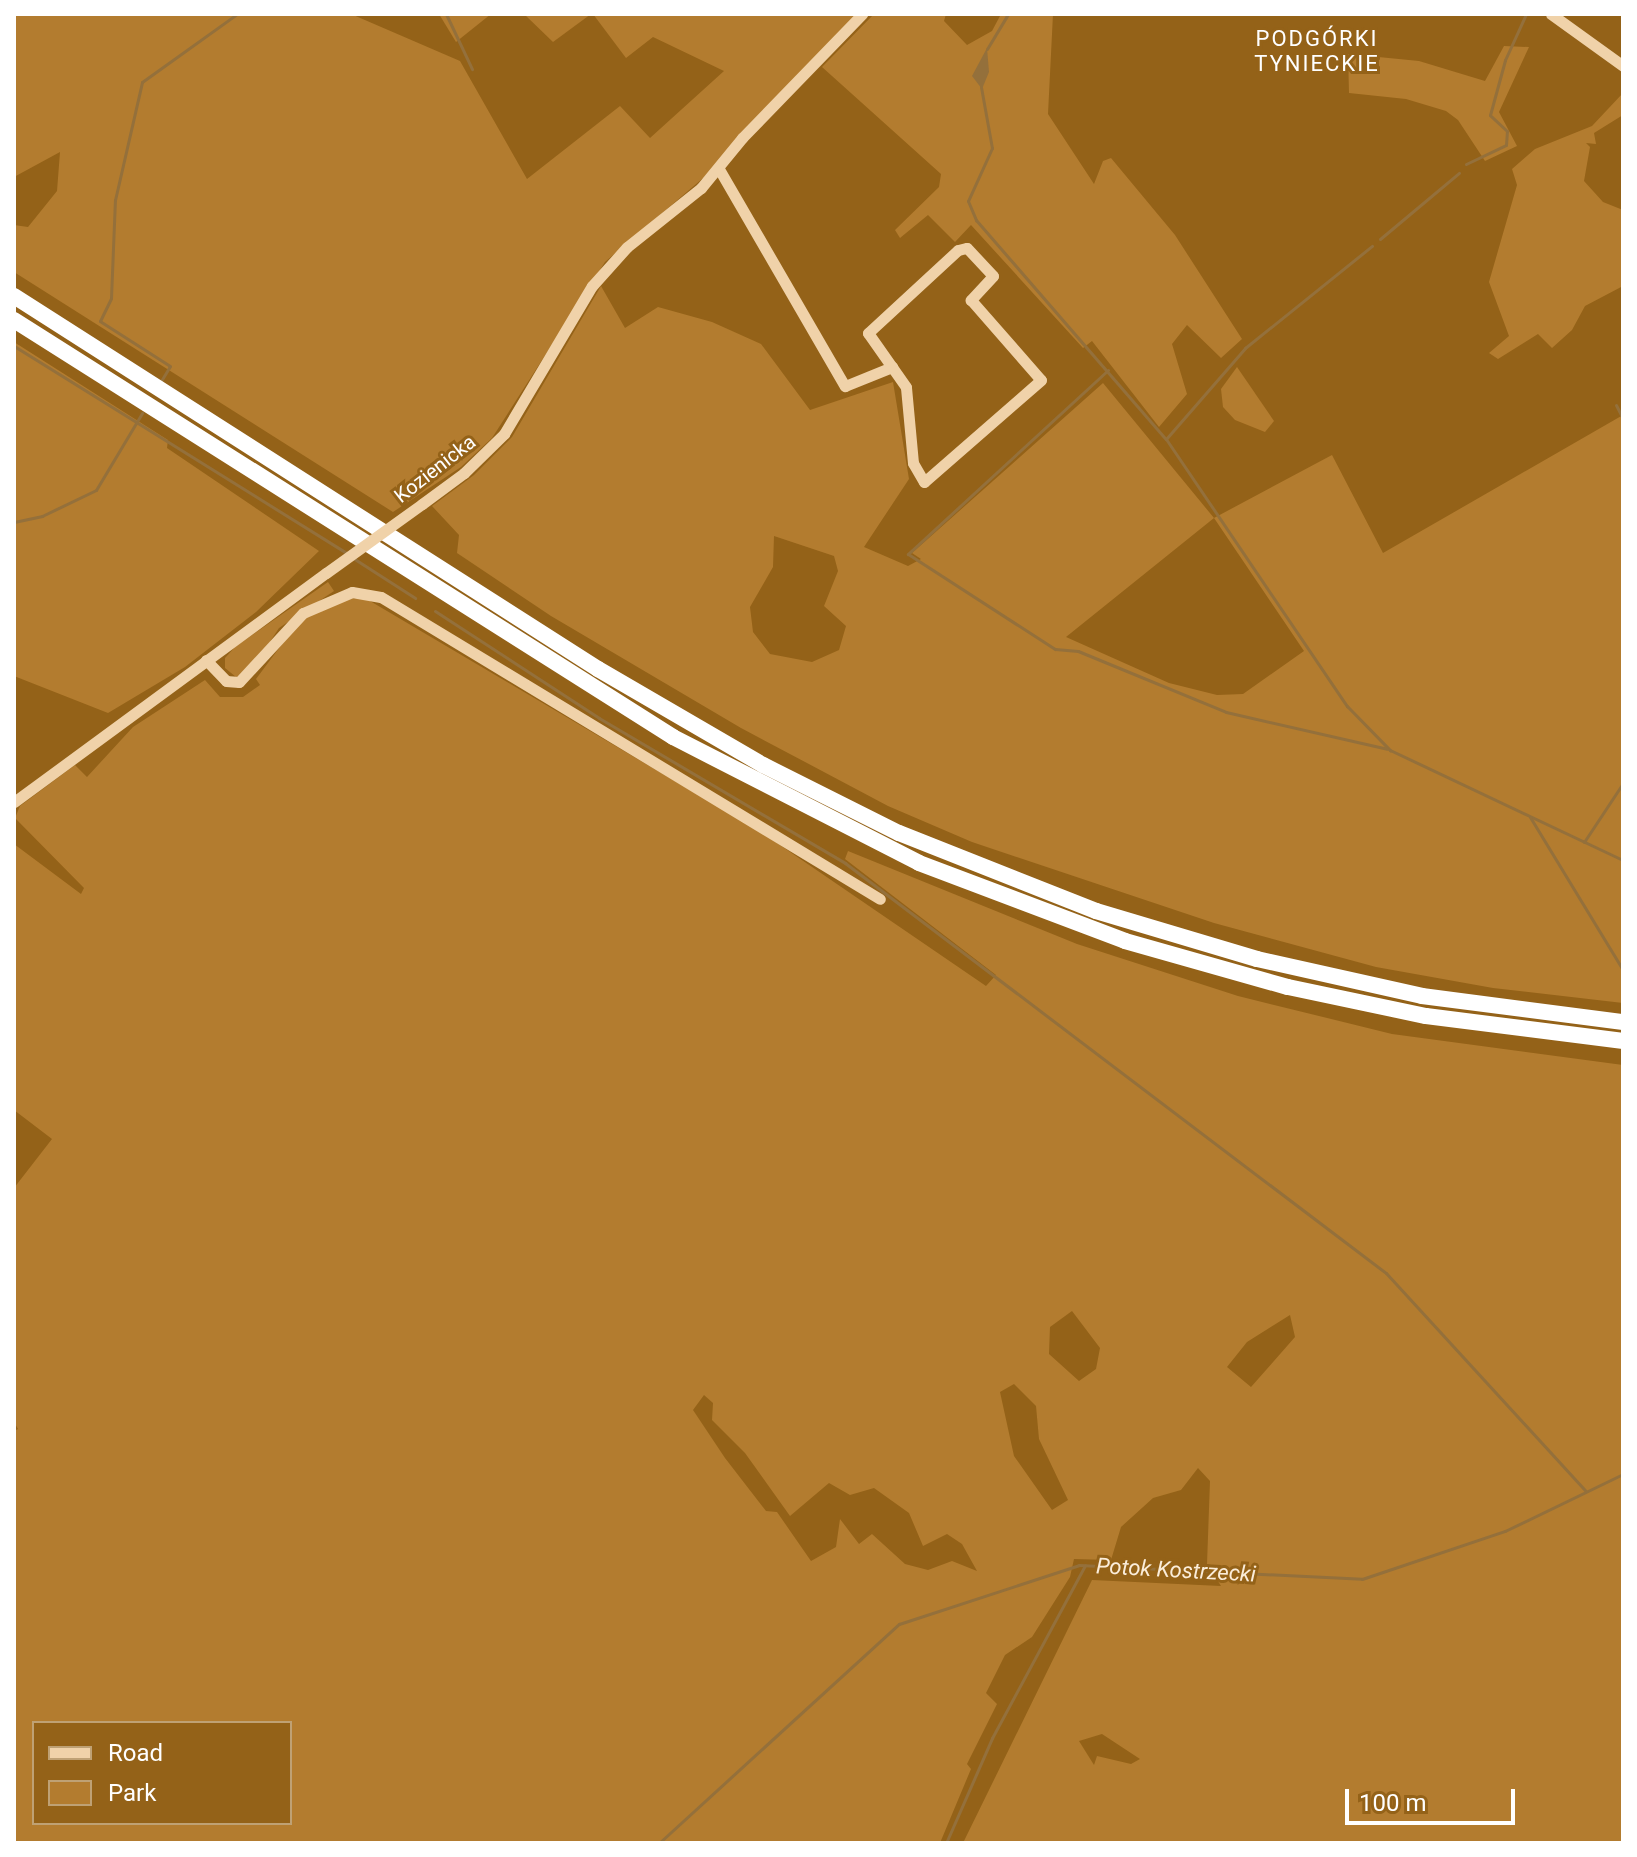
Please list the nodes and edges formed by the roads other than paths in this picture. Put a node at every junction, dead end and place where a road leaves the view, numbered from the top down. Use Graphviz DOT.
graph roads {
  1 [pos="862,14"];
  2 [pos="1551,14"];
  3 [pos="1623,66"];
  4 [pos="719,169"];
  5 [pos="14,296"];
  6 [pos="14,320"];
  7 [pos="892,367"];
  8 [pos="206,660"];
  9 [pos="14,802"];
  10 [pos="880,899"];
  11 [pos="1623,1022"];
  12 [pos="1623,1041"];
  1 -- 4 [label="street, Kozienicka"];
  2 -- 3 [label="street"];
  4 -- 7 [label="street"];
  4 -- 8 [label="street, Kozienicka, bridge"];
  5 -- 11 [label="highway"];
  6 -- 12 [label="highway"];
  7 -- 7 [label="street"];
  8 -- 9 [label="street, Kozienicka"];
  8 -- 10 [label="street"];
}
